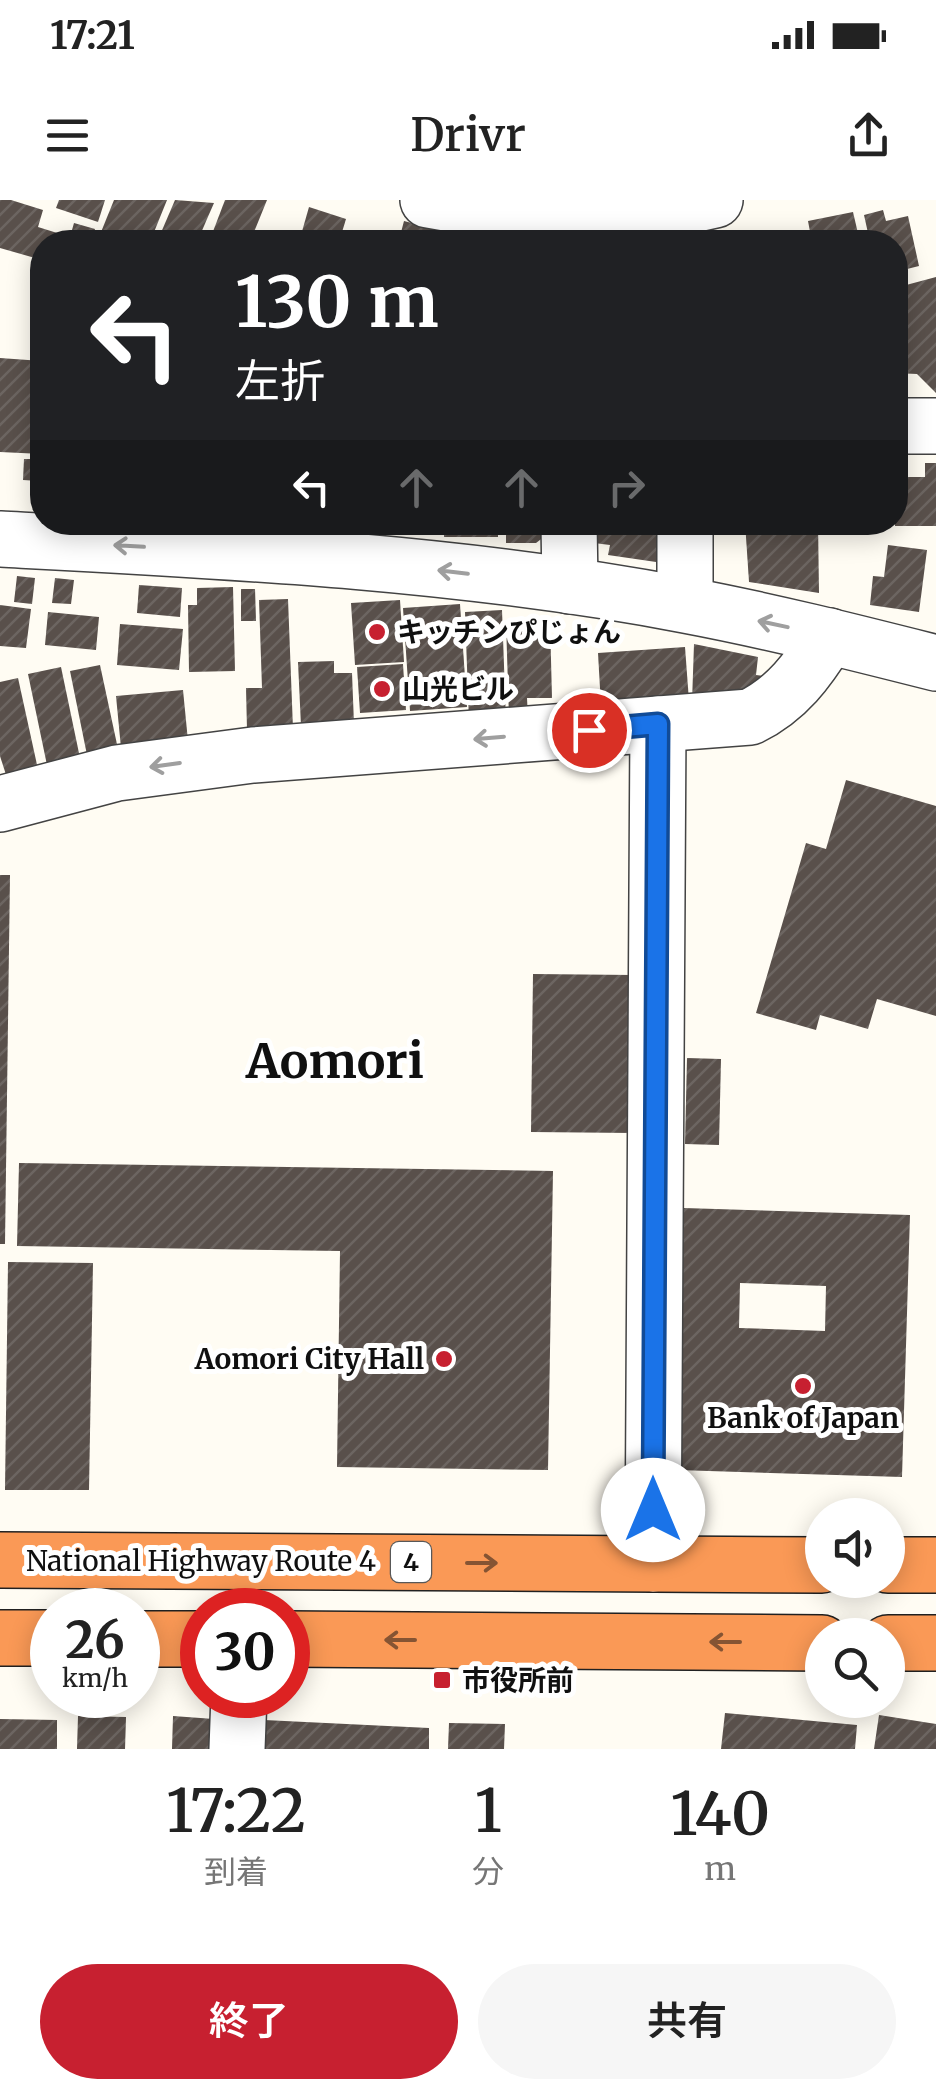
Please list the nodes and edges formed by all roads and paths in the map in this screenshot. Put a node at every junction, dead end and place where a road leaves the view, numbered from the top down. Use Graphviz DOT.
graph roads {
  1 [pos="428,200"];
  2 [pos="715,200"];
  3 [pos="653,207"];
  4 [pos="548,230"];
  5 [pos="571,230"];
  6 [pos="908,426"];
  7 [pos="936,426"];
  8 [pos="570,535"];
  9 [pos="685,535"];
  10 [pos="0,539"];
  11 [pos="570,586"];
  12 [pos="685,604"];
  13 [pos="829,636"];
  14 [pos="936,664"];
  15 [pos="658,724"];
  16 [pos="0,804"];
  17 [pos="0,1560"];
  18 [pos="653,1564"];
  19 [pos="805,1564"];
  20 [pos="905,1565"];
  21 [pos="936,1565"];
  22 [pos="0,1638"];
  23 [pos="30,1638"];
  24 [pos="310,1640"];
  25 [pos="805,1642"];
  26 [pos="905,1643"];
  27 [pos="936,1643"];
  28 [pos="238,1718"];
  29 [pos="237,1749"];
  1 -- 4 [label="street"];
  2 -- 3 [label="street"];
  3 -- 5 [label="street"];
  6 -- 7 [label="street"];
  8 -- 11 [label="street"];
  9 -- 12 [label="street"];
  11 -- 10 [label="street, one-way"];
  11 -- 12 [label="street"];
  13 -- 12 [label="street, one-way"];
  13 -- 14 [label="street"];
  13 -- 15 [label="street"];
  15 -- 16 [label="street, one-way"];
  15 -- 18 [label="street"];
  17 -- 18 [label="highway, National Highway Route 4 / 4, one-way"];
  18 -- 19 [label="highway, National Highway Route 4 / 4"];
  20 -- 21 [label="highway"];
  22 -- 23 [label="highway"];
  25 -- 24 [label="highway, one-way"];
  26 -- 27 [label="highway"];
  28 -- 29 [label="street"];
}
